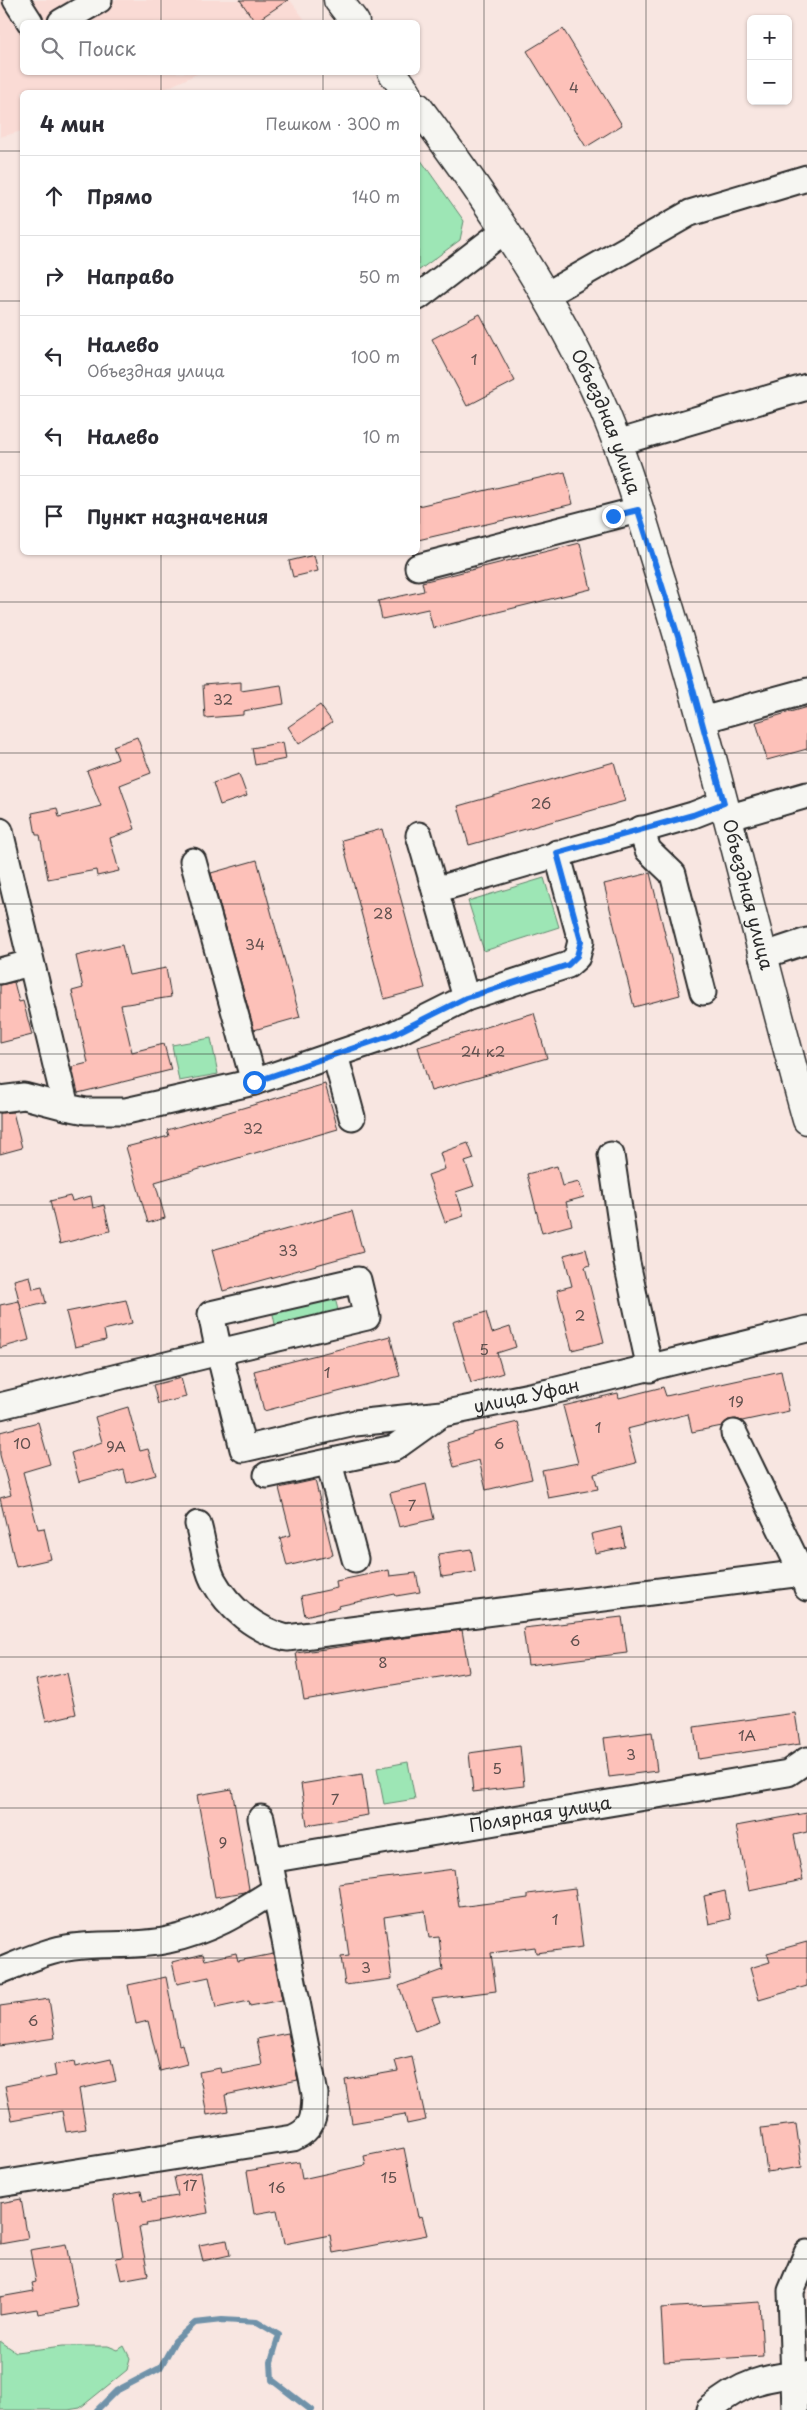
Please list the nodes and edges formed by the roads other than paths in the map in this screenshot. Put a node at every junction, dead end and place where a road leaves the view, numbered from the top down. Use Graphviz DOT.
graph roads {
  1 [pos="16,0"];
  2 [pos="99,0"];
  3 [pos="338,0"];
  4 [pos="29,20"];
  5 [pos="64,20"];
  6 [pos="353,20"];
  7 [pos="394,75"];
  8 [pos="406,90"];
  9 [pos="420,110"];
  10 [pos="807,178"];
  11 [pos="505,230"];
  12 [pos="546,295"];
  13 [pos="420,296"];
  14 [pos="807,387"];
  15 [pos="617,443"];
  16 [pos="638,510"];
  17 [pos="418,567"];
  18 [pos="807,691"];
  19 [pos="702,720"];
  20 [pos="807,795"];
  21 [pos="726,810"];
  22 [pos="641,829"];
  23 [pos="0,832"];
  24 [pos="419,835"];
  25 [pos="557,853"];
  26 [pos="193,861"];
  27 [pos="435,890"];
  28 [pos="10,919"];
  29 [pos="807,941"];
  30 [pos="762,956"];
  31 [pos="30,963"];
  32 [pos="0,971"];
  33 [pos="703,992"];
  34 [pos="466,998"];
  35 [pos="336,1056"];
  36 [pos="254,1082"];
  37 [pos="0,1098"];
  38 [pos="66,1107"];
  39 [pos="352,1117"];
  40 [pos="807,1120"];
  41 [pos="611,1155"];
  42 [pos="807,1329"];
  43 [pos="220,1352"];
  44 [pos="650,1369"];
  45 [pos="0,1406"];
  46 [pos="442,1414"];
  47 [pos="734,1433"];
  48 [pos="329,1463"];
  49 [pos="267,1475"];
  50 [pos="198,1524"];
  51 [pos="355,1559"];
  52 [pos="805,1581"];
  53 [pos="807,1760"];
  54 [pos="261,1818"];
  55 [pos="269,1860"];
  56 [pos="275,1890"];
  57 [pos="0,1971"];
  58 [pos="0,2184"];
  59 [pos="807,2253"];
  60 [pos="801,2374"];
  61 [pos="709,2410"];
  62 [pos="795,2410"];
  1 -- 4 [label="street"];
  2 -- 5 [label="street"];
  3 -- 6 [label="main road"];
  7 -- 8 [label="main road"];
  9 -- 11 [label="main road, Объездная улица"];
  10 -- 12 [label="street"];
  11 -- 12 [label="main road, Объездная улица"];
  11 -- 13 [label="street"];
  12 -- 15 [label="main road, Объездная улица"];
  14 -- 15 [label="street"];
  15 -- 16 [label="main road, Объездная улица"];
  16 -- 17 [label="street"];
  16 -- 19 [label="main road, Объездная улица"];
  18 -- 19 [label="street"];
  19 -- 21 [label="main road, Объездная улица"];
  20 -- 21 [label="street"];
  21 -- 22 [label="street"];
  21 -- 30 [label="main road, Объездная улица"];
  22 -- 25 [label="street"];
  22 -- 33 [label="street"];
  23 -- 28 [label="street"];
  24 -- 27 [label="street"];
  25 -- 27 [label="street"];
  25 -- 34 [label="street"];
  26 -- 36 [label="street"];
  27 -- 34 [label="street"];
  28 -- 31 [label="street"];
  29 -- 30 [label="street"];
  30 -- 40 [label="main road, Объездная улица"];
  31 -- 32 [label="street"];
  31 -- 38 [label="street"];
  34 -- 35 [label="street"];
  35 -- 36 [label="street"];
  35 -- 39 [label="street"];
  36 -- 38 [label="street"];
  37 -- 38 [label="street"];
  41 -- 44 [label="street"];
  42 -- 44 [label="street, улица Уфан"];
  43 -- 43 [label="street"];
  43 -- 45 [label="street"];
  43 -- 46 [label="street, улица Уфан"];
  44 -- 46 [label="street, улица Уфан"];
  46 -- 48 [label="street"];
  47 -- 52 [label="street"];
  48 -- 49 [label="street"];
  48 -- 51 [label="street"];
  50 -- 52 [label="street"];
  53 -- 55 [label="street, Полярная улица"];
  54 -- 55 [label="street"];
  55 -- 56 [label="street"];
  56 -- 57 [label="street"];
  56 -- 58 [label="street"];
  59 -- 60 [label="street"];
  60 -- 61 [label="street"];
  60 -- 62 [label="street"];
}
